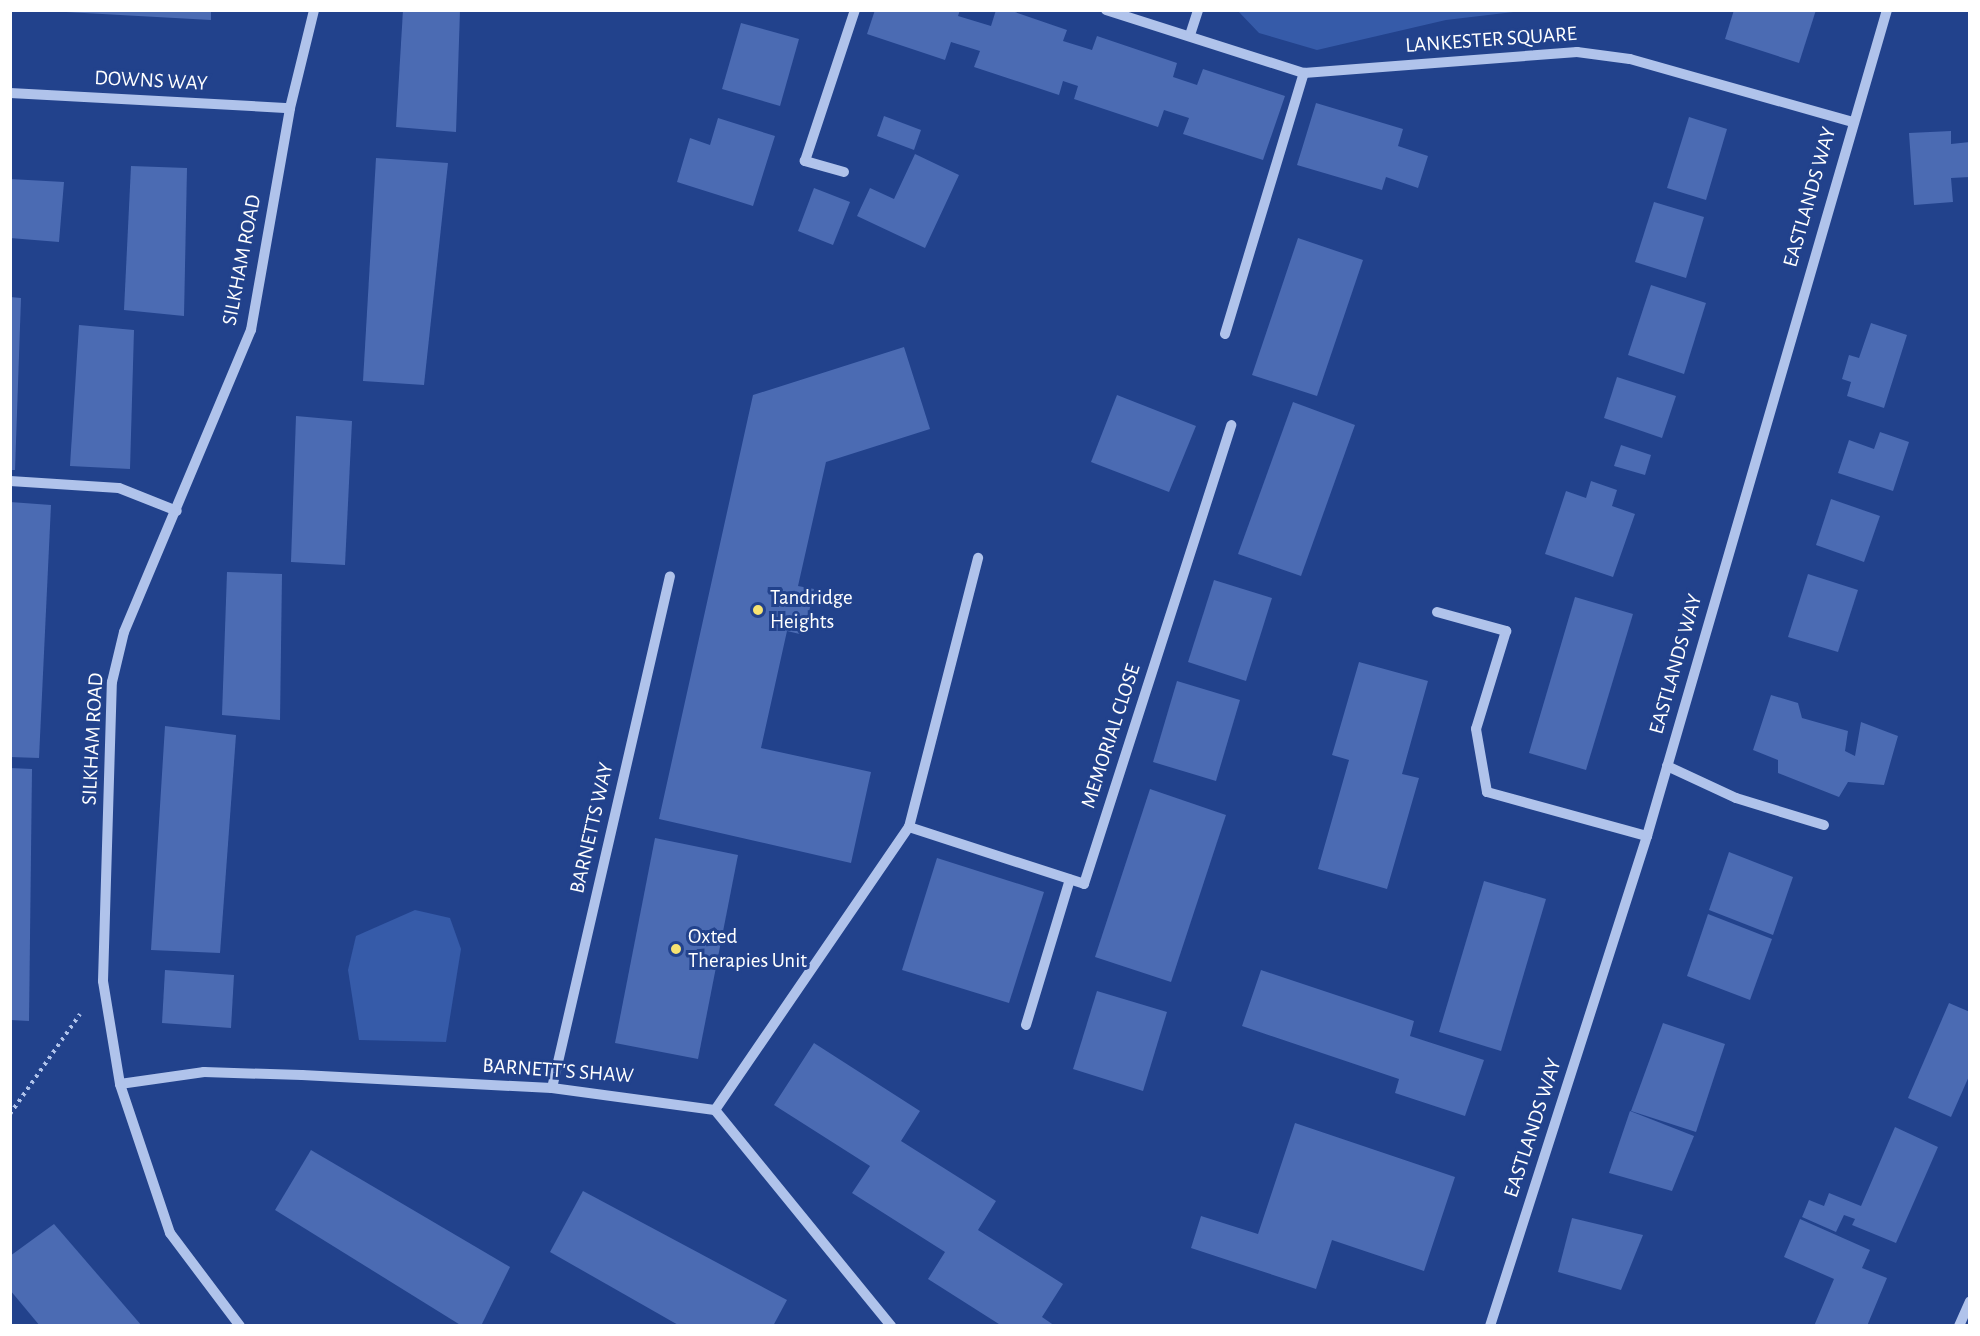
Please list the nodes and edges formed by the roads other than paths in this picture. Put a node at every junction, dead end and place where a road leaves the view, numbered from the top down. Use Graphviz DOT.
graph roads {
  1 [pos="314,10"];
  2 [pos="855,10"];
  3 [pos="1106,10"];
  4 [pos="1198,10"];
  5 [pos="1887,10"];
  6 [pos="1190,35"];
  7 [pos="1304,73"];
  8 [pos="10,93"];
  9 [pos="290,108"];
  10 [pos="1852,122"];
  11 [pos="844,172"];
  12 [pos="1225,334"];
  13 [pos="1231,425"];
  14 [pos="10,481"];
  15 [pos="177,511"];
  16 [pos="978,558"];
  17 [pos="670,576"];
  18 [pos="1437,612"];
  19 [pos="1666,766"];
  20 [pos="1824,825"];
  21 [pos="909,827"];
  22 [pos="1647,836"];
  23 [pos="1070,879"];
  24 [pos="1026,1025"];
  25 [pos="120,1084"];
  26 [pos="552,1088"];
  27 [pos="715,1110"];
  28 [pos="1970,1301"];
  29 [pos="240,1326"];
  30 [pos="891,1326"];
  31 [pos="1490,1326"];
  32 [pos="1959,1326"];
  1 -- 9 [label="street, SILKHAM ROAD"];
  2 -- 11 [label="street"];
  3 -- 6 [label="street, LANKESTER SQUARE"];
  4 -- 6 [label="street"];
  5 -- 10 [label="street, EASTLANDS WAY"];
  6 -- 7 [label="street, LANKESTER SQUARE"];
  7 -- 10 [label="street, LANKESTER SQUARE"];
  7 -- 12 [label="street"];
  8 -- 9 [label="street, DOWNS WAY"];
  9 -- 15 [label="street, SILKHAM ROAD"];
  10 -- 19 [label="street, EASTLANDS WAY"];
  13 -- 23 [label="street, MEMORIAL CLOSE"];
  14 -- 15 [label="street"];
  15 -- 25 [label="street, SILKHAM ROAD"];
  16 -- 21 [label="street"];
  17 -- 26 [label="street, BARNETTS WAY"];
  18 -- 22 [label="street"];
  19 -- 20 [label="street"];
  19 -- 22 [label="street, EASTLANDS WAY"];
  21 -- 23 [label="street"];
  21 -- 27 [label="street"];
  22 -- 31 [label="street, EASTLANDS WAY"];
  23 -- 24 [label="street"];
  25 -- 26 [label="street, BARNETT'S SHAW"];
  25 -- 29 [label="street, SILKHAM ROAD"];
  26 -- 27 [label="street, BARNETT'S SHAW"];
  27 -- 30 [label="street"];
  28 -- 32 [label="street"];
}
